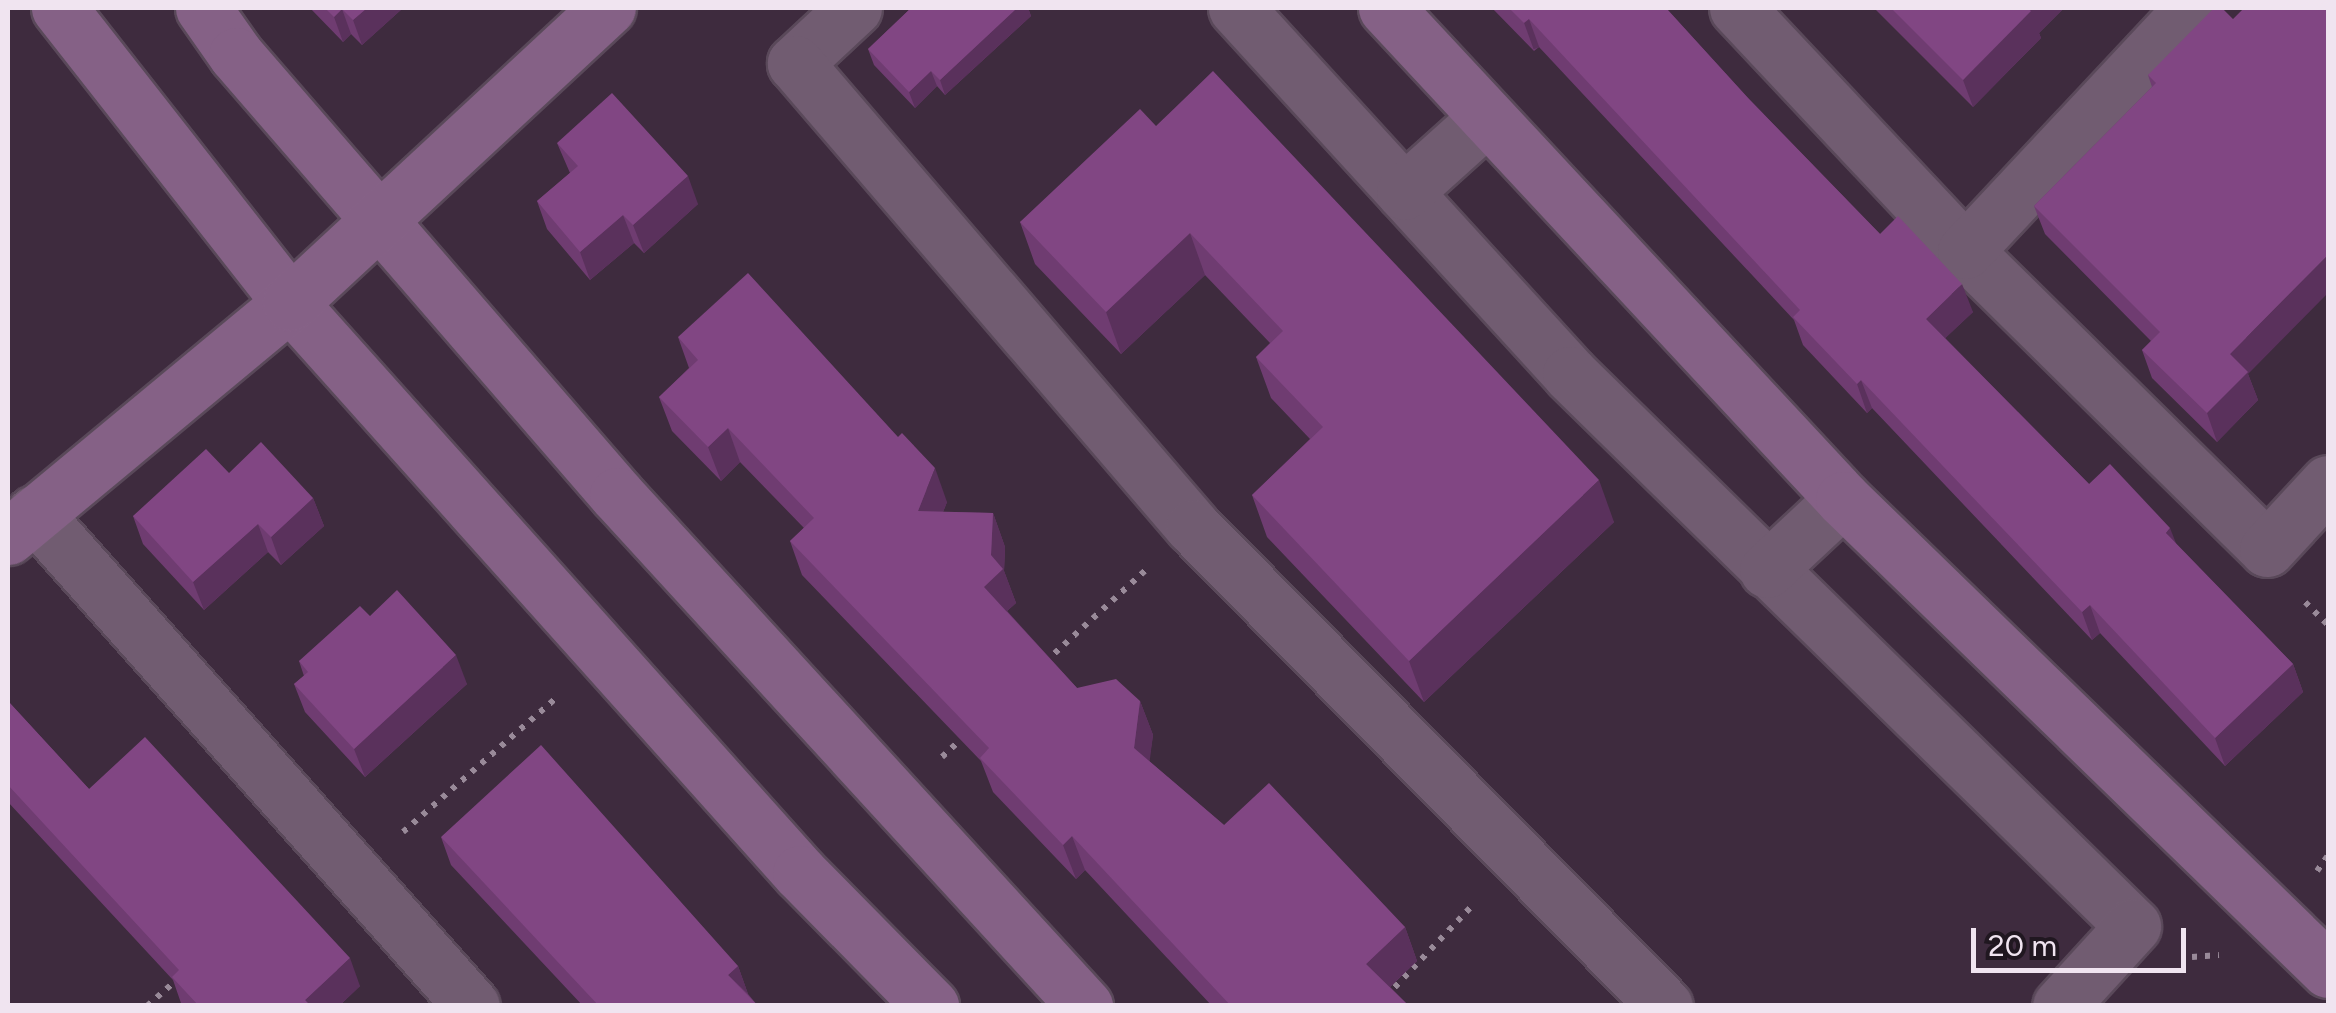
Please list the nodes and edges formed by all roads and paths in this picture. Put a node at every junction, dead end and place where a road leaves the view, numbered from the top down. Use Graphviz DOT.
graph roads {
  1 [pos="60,8"];
  2 [pos="203,8"];
  3 [pos="608,8"];
  4 [pos="854,8"];
  5 [pos="1236,8"];
  6 [pos="1386,8"];
  7 [pos="1738,8"];
  8 [pos="2192,8"];
  9 [pos="1485,119"];
  10 [pos="1404,192"];
  11 [pos="378,221"];
  12 [pos="1965,251"];
  13 [pos="290,303"];
  14 [pos="2328,483"];
  15 [pos="1843,499"];
  16 [pos="21,525"];
  17 [pos="1193,527"];
  18 [pos="1767,570"];
  19 [pos="1038,668"];
  20 [pos="562,692"];
  21 [pos="968,732"];
  22 [pos="926,771"];
  23 [pos="1516,859"];
  24 [pos="353,876"];
  25 [pos="2225,955"];
  26 [pos="192,966"];
  27 [pos="2182,968"];
  28 [pos="2328,970"];
  29 [pos="148,1006"];
  30 [pos="472,1006"];
  31 [pos="931,1006"];
  32 [pos="1085,1006"];
  33 [pos="1377,1006"];
  34 [pos="1665,1006"];
  35 [pos="2060,1006"];
  1 -- 13 [label="street"];
  2 -- 11 [label="street"];
  3 -- 11 [label="street"];
  4 -- 17 [label="street"];
  5 -- 10 [label="street"];
  6 -- 9 [label="street"];
  7 -- 12 [label="street"];
  8 -- 12 [label="street"];
  9 -- 10 [label="street"];
  9 -- 15 [label="street"];
  10 -- 18 [label="street"];
  11 -- 13 [label="street"];
  11 -- 32 [label="street"];
  12 -- 14 [label="street"];
  13 -- 16 [label="street"];
  13 -- 31 [label="street"];
  15 -- 18 [label="street"];
  15 -- 28 [label="street"];
  16 -- 24 [label="street"];
  17 -- 19 [label="path"];
  17 -- 23 [label="street"];
  18 -- 35 [label="street"];
  20 -- 24 [label="path"];
  21 -- 22 [label="path"];
  23 -- 33 [label="path"];
  23 -- 34 [label="street"];
  24 -- 30 [label="street"];
  25 -- 27 [label="path"];
  26 -- 29 [label="path"];
}
